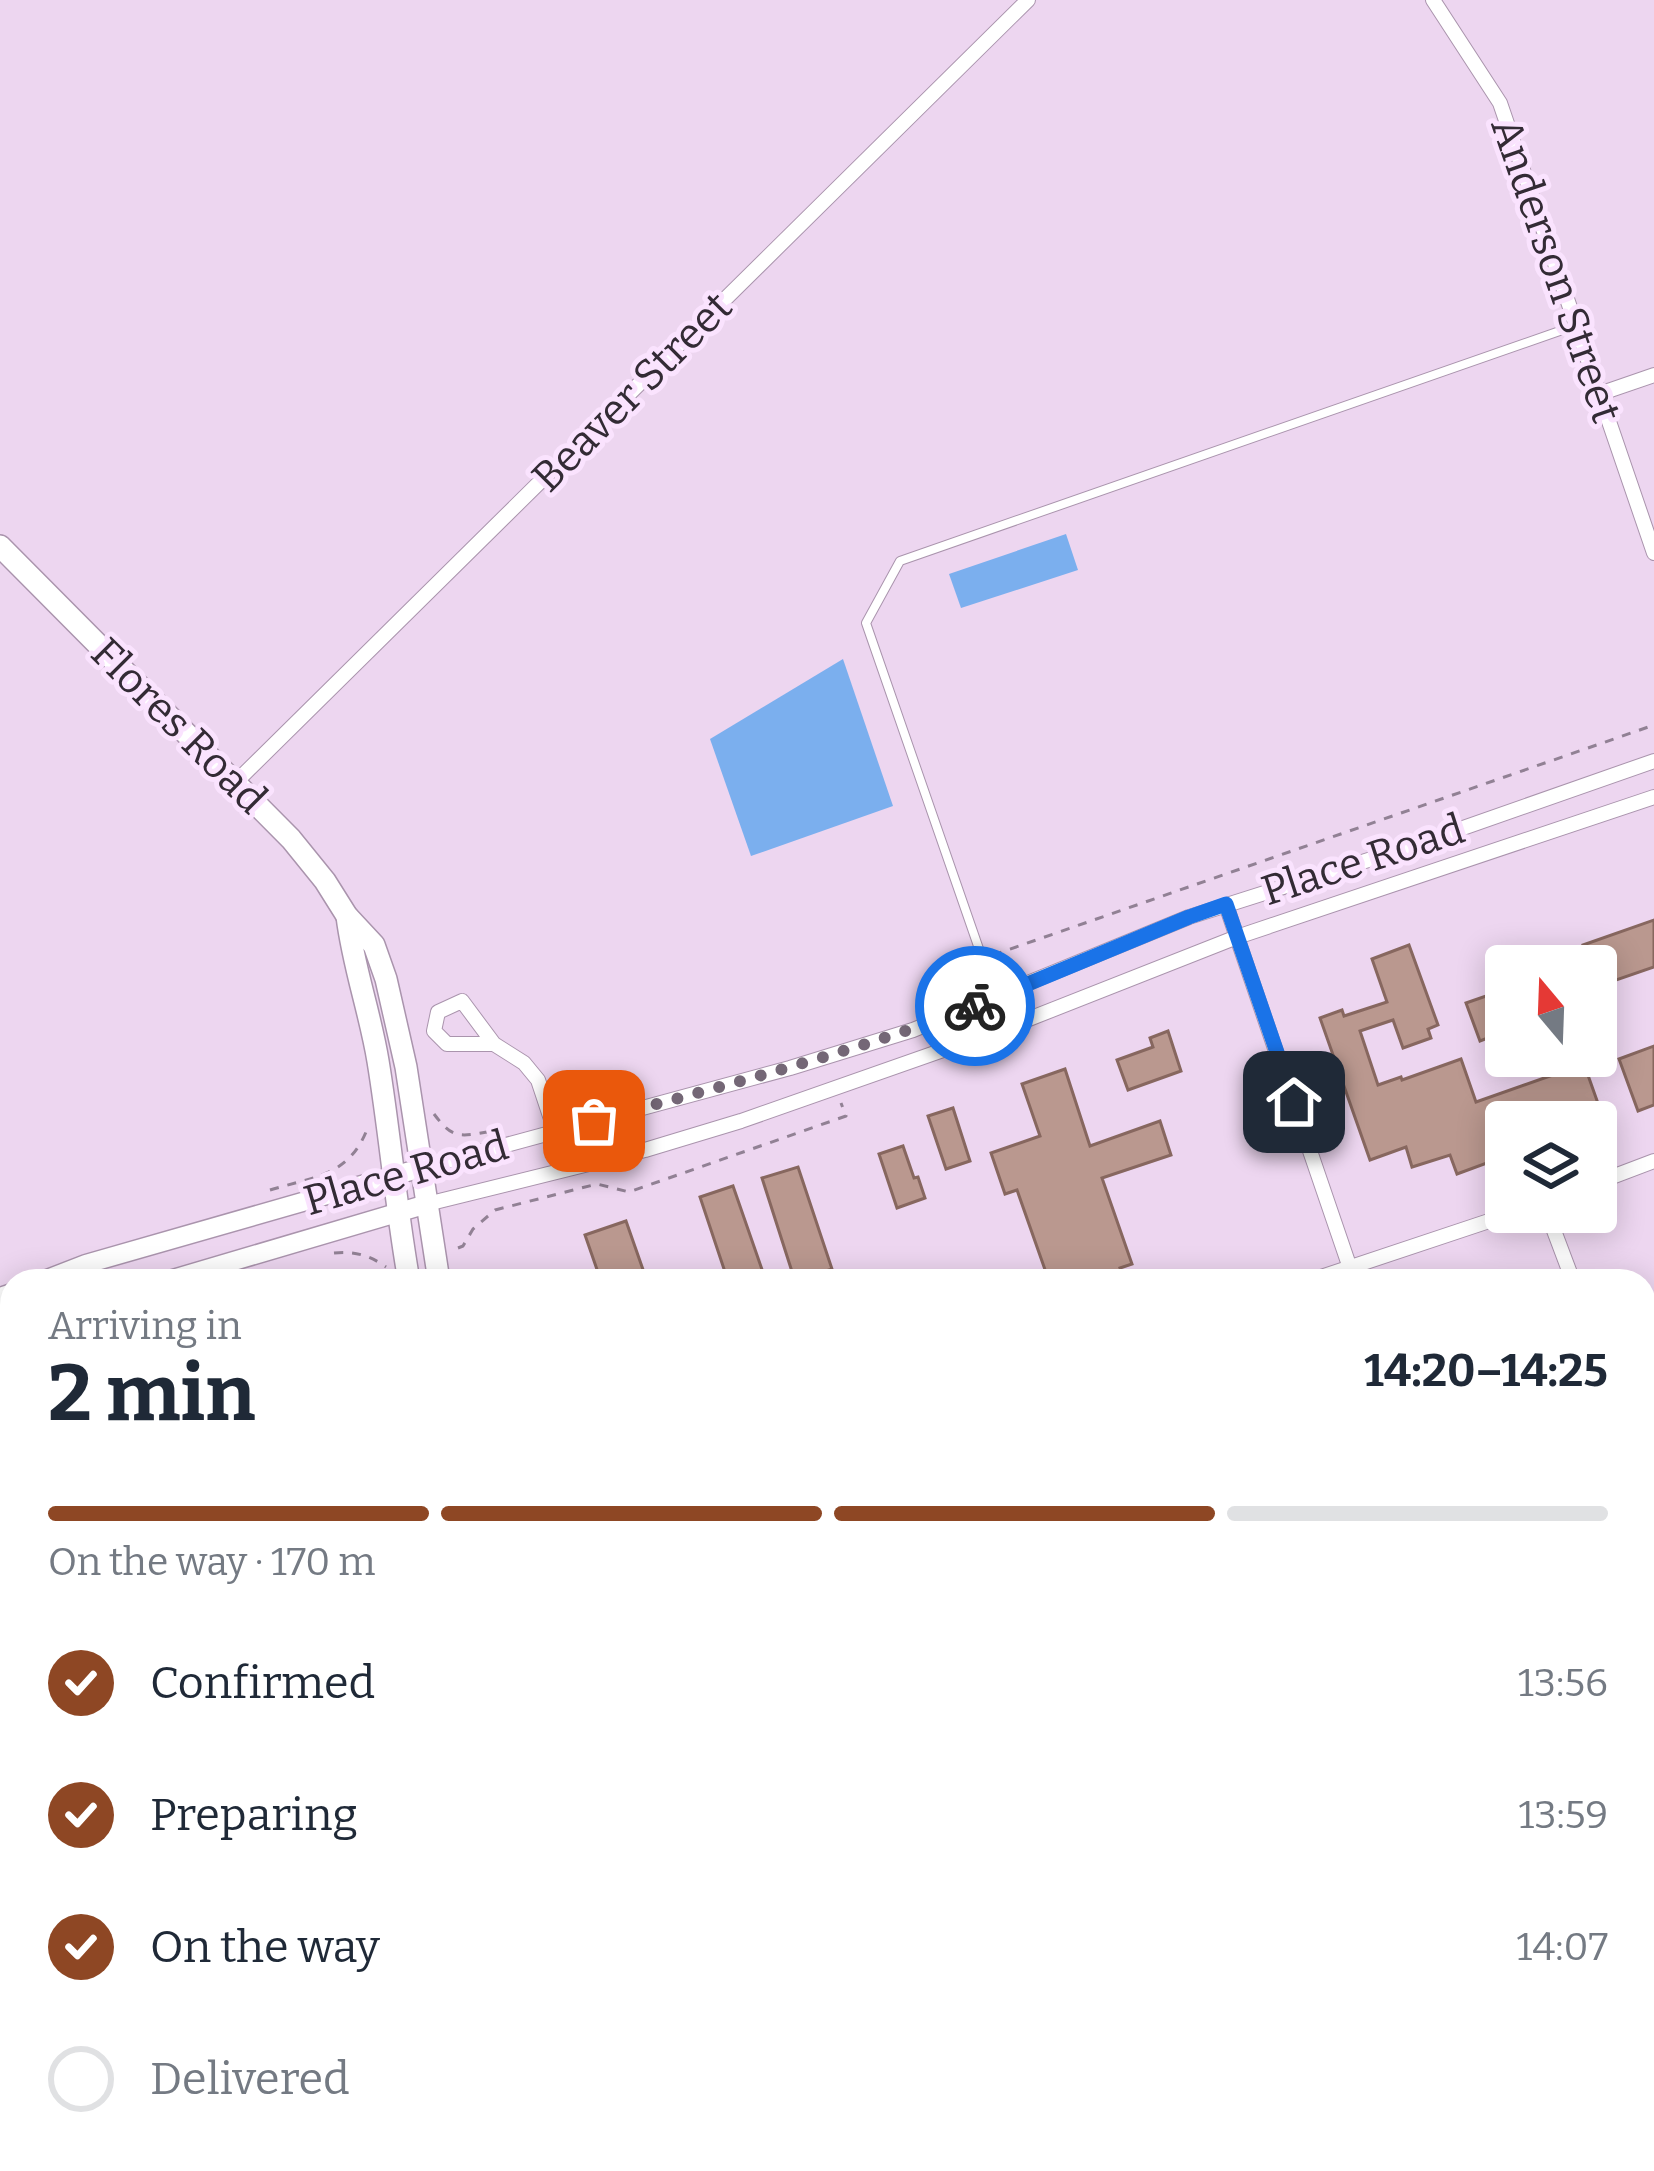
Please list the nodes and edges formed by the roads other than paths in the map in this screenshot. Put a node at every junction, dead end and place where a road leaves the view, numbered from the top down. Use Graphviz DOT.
graph roads {
  1 [pos="1028,0"];
  2 [pos="1433,0"];
  3 [pos="1576,326"];
  4 [pos="1654,375"];
  5 [pos="1599,394"];
  6 [pos="0,546"];
  7 [pos="1654,553"];
  8 [pos="1654,761"];
  9 [pos="236,783"];
  10 [pos="1654,797"];
  11 [pos="1226,904"];
  12 [pos="347,916"];
  13 [pos="1238,937"];
  14 [pos="996,998"];
  15 [pos="494,1044"];
  16 [pos="555,1131"];
  17 [pos="1654,1161"];
  18 [pos="422,1168"];
  19 [pos="395,1175"];
  20 [pos="1617,1175"];
  21 [pos="427,1204"];
  22 [pos="400,1212"];
  23 [pos="1485,1222"];
  24 [pos="1555,1233"];
  25 [pos="1350,1268"];
  26 [pos="76,1269"];
  27 [pos="207,1269"];
  28 [pos="408,1269"];
  29 [pos="437,1269"];
  30 [pos="1568,1269"];
  1 -- 9 [label="street, Beaver Street"];
  2 -- 3 [label="street, Anderson Street"];
  3 -- 5 [label="street, Anderson Street"];
  3 -- 14 [label="lane"];
  4 -- 5 [label="street"];
  5 -- 7 [label="street, Anderson Street"];
  6 -- 9 [label="main road, Flores Road"];
  8 -- 11 [label="street, Place Road"];
  9 -- 12 [label="main road, Flores Road"];
  10 -- 13 [label="street, Place Road"];
  11 -- 13 [label="street"];
  11 -- 14 [label="street, Place Road"];
  12 -- 18 [label="main road, Flores Road"];
  12 -- 19 [label="main road, Flores Road"];
  13 -- 21 [label="street, Place Road"];
  13 -- 25 [label="street"];
  14 -- 16 [label="street, Place Road"];
  15 -- 16 [label="street"];
  16 -- 18 [label="street, Place Road"];
  17 -- 20 [label="street"];
  18 -- 19 [label="street, Place Road"];
  18 -- 21 [label="main road, Flores Road"];
  19 -- 22 [label="main road, Flores Road"];
  19 -- 26 [label="street, Place Road"];
  21 -- 22 [label="street, Place Road"];
  21 -- 29 [label="main road, Flores Road"];
  22 -- 27 [label="street, Place Road"];
  22 -- 28 [label="main road, Flores Road"];
  23 -- 25 [label="street"];
  24 -- 30 [label="street"];
}
